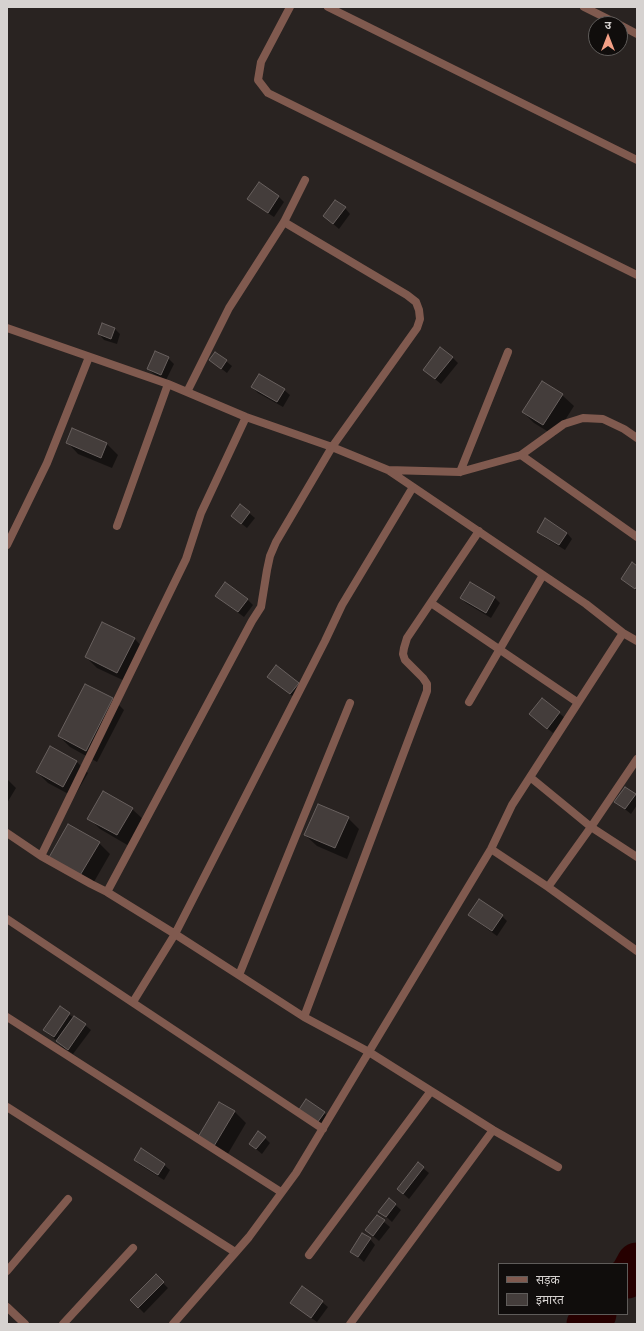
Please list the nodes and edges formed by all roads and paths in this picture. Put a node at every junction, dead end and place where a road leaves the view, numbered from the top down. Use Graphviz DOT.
graph roads {
  1 [pos="290,7"];
  2 [pos="328,7"];
  3 [pos="584,7"];
  4 [pos="603,16"];
  5 [pos="628,29"];
  6 [pos="637,34"];
  7 [pos="637,160"];
  8 [pos="305,180"];
  9 [pos="284,222"];
  10 [pos="637,274"];
  11 [pos="7,328"];
  12 [pos="508,352"];
  13 [pos="89,357"];
  14 [pos="168,384"];
  15 [pos="186,392"];
  16 [pos="246,417"];
  17 [pos="637,438"];
  18 [pos="332,447"];
  19 [pos="521,455"];
  20 [pos="388,470"];
  21 [pos="460,472"];
  22 [pos="413,487"];
  23 [pos="117,526"];
  24 [pos="479,531"];
  25 [pos="637,537"];
  26 [pos="7,545"];
  27 [pos="543,575"];
  28 [pos="431,604"];
  29 [pos="623,633"];
  30 [pos="637,641"];
  31 [pos="499,649"];
  32 [pos="469,702"];
  33 [pos="577,702"];
  34 [pos="350,704"];
  35 [pos="637,759"];
  36 [pos="530,776"];
  37 [pos="591,827"];
  38 [pos="7,833"];
  39 [pos="491,849"];
  40 [pos="41,856"];
  41 [pos="637,857"];
  42 [pos="548,887"];
  43 [pos="107,892"];
  44 [pos="7,919"];
  45 [pos="175,934"];
  46 [pos="637,951"];
  47 [pos="239,975"];
  48 [pos="133,1002"];
  49 [pos="7,1017"];
  50 [pos="304,1017"];
  51 [pos="369,1052"];
  52 [pos="431,1091"];
  53 [pos="7,1107"];
  54 [pos="323,1129"];
  55 [pos="493,1130"];
  56 [pos="558,1167"];
  57 [pos="281,1192"];
  58 [pos="68,1199"];
  59 [pos="133,1248"];
  60 [pos="236,1252"];
  61 [pos="309,1255"];
  62 [pos="7,1271"];
  63 [pos="7,1307"];
  64 [pos="25,1324"];
  65 [pos="63,1324"];
  66 [pos="173,1324"];
  67 [pos="350,1324"];
  1 -- 10 [label="street"];
  2 -- 7 [label="street"];
  3 -- 4 [label="street"];
  5 -- 6 [label="street"];
  8 -- 9 [label="street"];
  9 -- 15 [label="street"];
  9 -- 18 [label="street"];
  11 -- 13 [label="street"];
  12 -- 21 [label="street"];
  13 -- 14 [label="street"];
  13 -- 26 [label="street"];
  14 -- 15 [label="street"];
  14 -- 23 [label="street"];
  15 -- 16 [label="street"];
  16 -- 18 [label="street"];
  16 -- 40 [label="street"];
  17 -- 19 [label="street"];
  18 -- 20 [label="street"];
  18 -- 43 [label="street"];
  19 -- 21 [label="street"];
  19 -- 25 [label="street"];
  20 -- 21 [label="street"];
  20 -- 22 [label="street"];
  22 -- 24 [label="street"];
  22 -- 45 [label="street"];
  24 -- 27 [label="street"];
  24 -- 28 [label="street"];
  27 -- 29 [label="street"];
  27 -- 31 [label="street"];
  28 -- 31 [label="street"];
  28 -- 50 [label="street"];
  29 -- 30 [label="street"];
  29 -- 33 [label="street"];
  31 -- 32 [label="street"];
  31 -- 33 [label="street"];
  33 -- 36 [label="street"];
  34 -- 47 [label="street"];
  35 -- 37 [label="street"];
  36 -- 37 [label="street"];
  36 -- 39 [label="street"];
  37 -- 41 [label="street"];
  37 -- 42 [label="street"];
  38 -- 40 [label="street"];
  39 -- 42 [label="street"];
  39 -- 51 [label="street"];
  40 -- 43 [label="street"];
  42 -- 46 [label="street"];
  43 -- 45 [label="street"];
  44 -- 48 [label="street"];
  45 -- 47 [label="street"];
  45 -- 48 [label="street"];
  47 -- 50 [label="street"];
  48 -- 54 [label="street"];
  49 -- 57 [label="street"];
  50 -- 51 [label="street"];
  51 -- 52 [label="street"];
  51 -- 54 [label="street"];
  52 -- 55 [label="street"];
  52 -- 61 [label="street"];
  53 -- 60 [label="street"];
  54 -- 57 [label="street"];
  55 -- 56 [label="street"];
  55 -- 67 [label="street"];
  57 -- 60 [label="street"];
  58 -- 62 [label="street"];
  59 -- 65 [label="street"];
  60 -- 66 [label="street"];
  63 -- 64 [label="street"];
}
